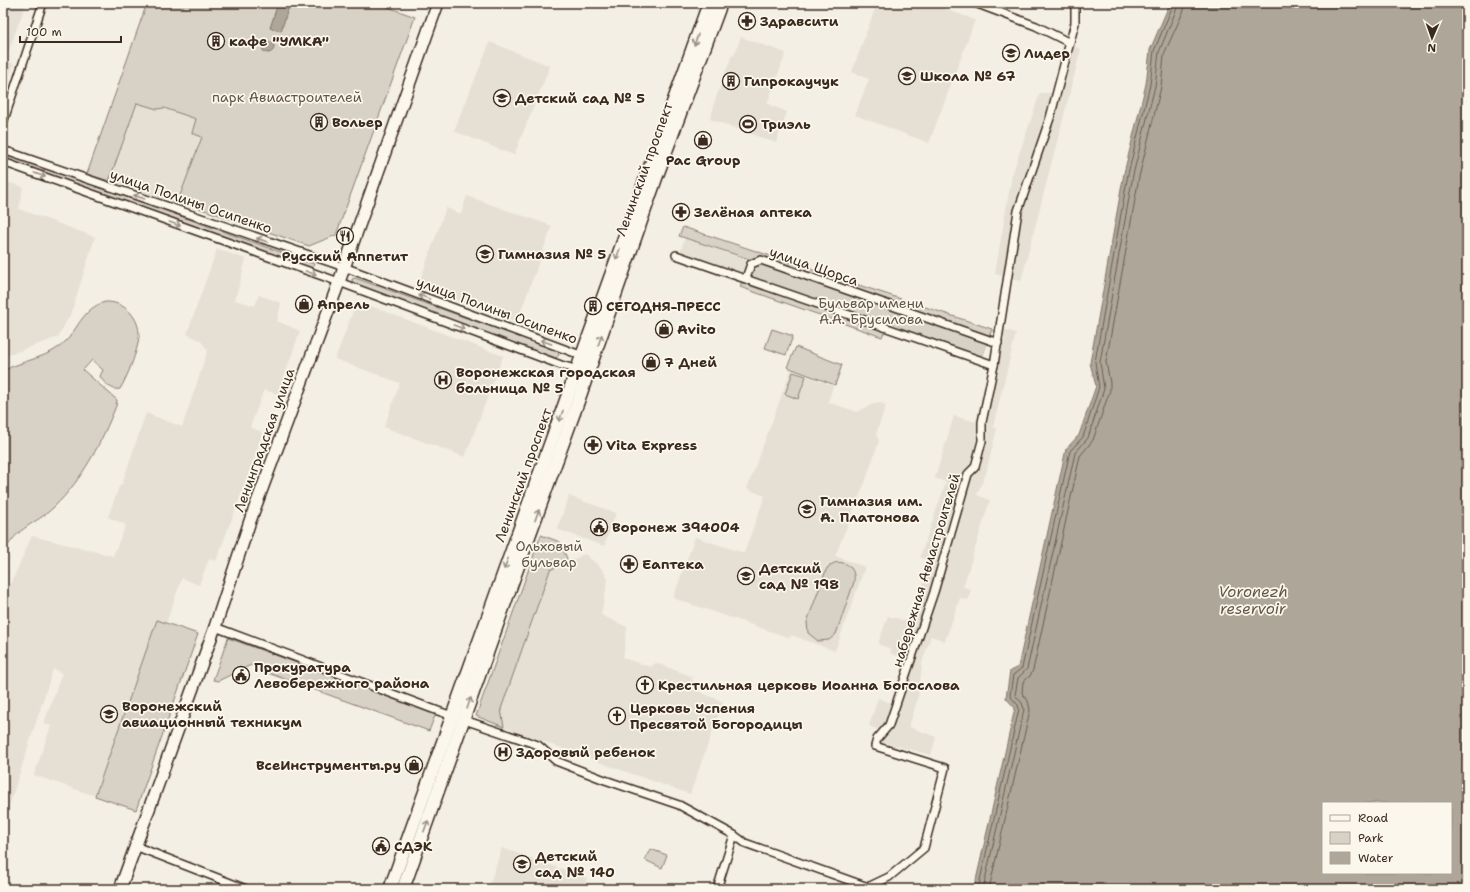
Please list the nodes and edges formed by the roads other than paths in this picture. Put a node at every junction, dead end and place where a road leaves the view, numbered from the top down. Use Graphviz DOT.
graph roads {
  1 [pos="43,3"];
  2 [pos="438,3"];
  3 [pos="709,3"];
  4 [pos="722,3"];
  5 [pos="975,3"];
  6 [pos="1075,3"];
  7 [pos="1070,43"];
  8 [pos="3,123"];
  9 [pos="3,150"];
  10 [pos="3,162"];
  11 [pos="676,255"];
  12 [pos="344,267"];
  13 [pos="746,278"];
  14 [pos="339,282"];
  15 [pos="998,343"];
  16 [pos="583,356"];
  17 [pos="994,365"];
  18 [pos="590,368"];
  19 [pos="577,370"];
  20 [pos="215,627"];
  21 [pos="458,717"];
  22 [pos="734,835"];
  23 [pos="135,846"];
  24 [pos="120,889"];
  25 [pos="246,889"];
  26 [pos="390,889"];
  27 [pos="404,889"];
  28 [pos="718,889"];
  1 -- 8 [label="street"];
  2 -- 12 [label="main road, Ленинградская улица"];
  3 -- 16 [label="main road, Ленинский проспект, one-way"];
  18 -- 4 [label="main road, Ленинский проспект, one-way"];
  5 -- 7 [label="street"];
  6 -- 7 [label="street, набережная Авиастроителей"];
  7 -- 15 [label="street, набережная Авиастроителей"];
  12 -- 9 [label="street, улица Полины Осипенко, one-way"];
  10 -- 14 [label="street, улица Полины Осипенко, one-way"];
  11 -- 13 [label="street"];
  12 -- 14 [label="main road, Ленинградская улица"];
  16 -- 12 [label="street, улица Полины Осипенко, one-way"];
  13 -- 15 [label="street, улица Щорса"];
  13 -- 17 [label="street"];
  14 -- 19 [label="street, улица Полины Осипенко, one-way"];
  14 -- 20 [label="main road, Ленинградская улица"];
  15 -- 17 [label="street, набережная Авиастроителей"];
  16 -- 18 [label="street, улица Полины Осипенко"];
  16 -- 19 [label="main road, Ленинский проспект"];
  17 -- 22 [label="street, набережная Авиастроителей"];
  18 -- 19 [label="street, улица Полины Осипенко"];
  21 -- 18 [label="main road, Ленинский проспект, one-way"];
  19 -- 21 [label="main road, Ленинский проспект, one-way"];
  20 -- 21 [label="street"];
  20 -- 23 [label="main road, Ленинградская улица"];
  21 -- 22 [label="street"];
  21 -- 26 [label="main road, Ленинский проспект"];
  27 -- 21 [label="main road, Ленинский проспект, one-way"];
  22 -- 28 [label="street"];
  23 -- 24 [label="main road, Ленинградская улица"];
  23 -- 25 [label="street"];
}
